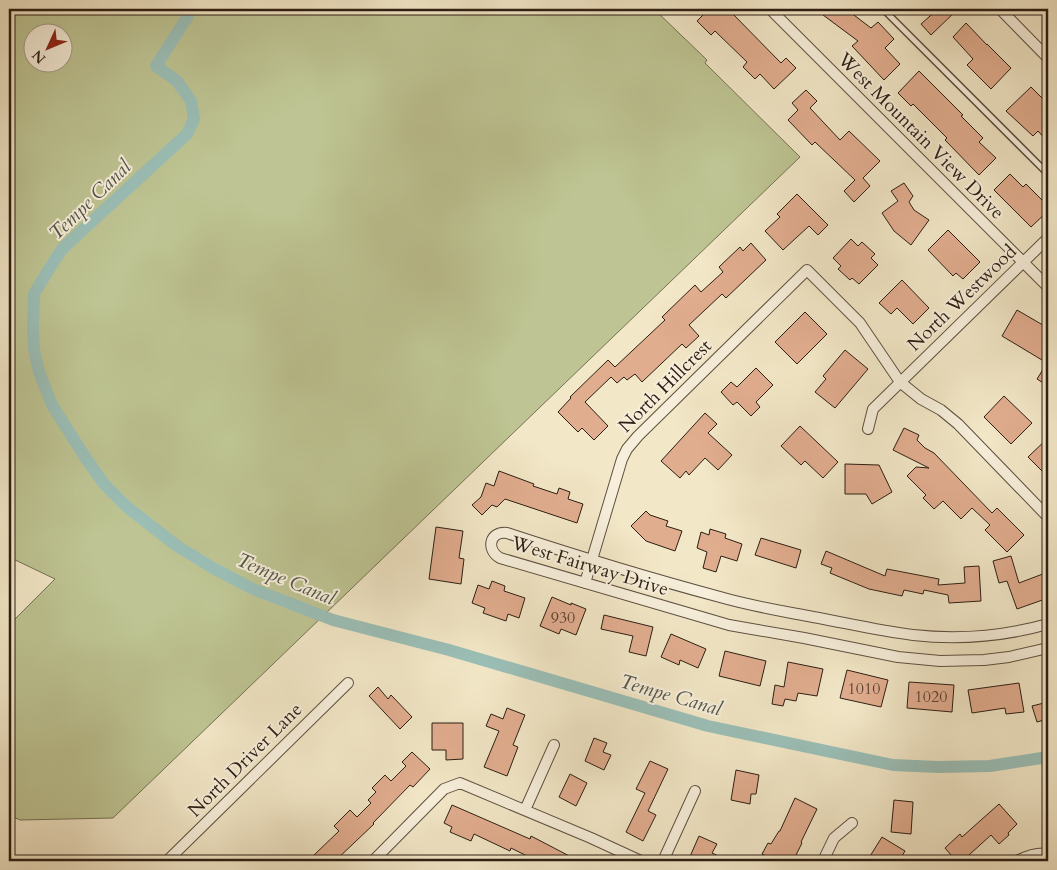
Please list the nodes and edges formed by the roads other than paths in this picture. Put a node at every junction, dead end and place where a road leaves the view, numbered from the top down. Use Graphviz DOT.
graph roads {
  1 [pos="770,9"];
  2 [pos="883,9"];
  3 [pos="1000,9"];
  4 [pos="1048,58"];
  5 [pos="1048,174"];
  6 [pos="1048,238"];
  7 [pos="1024,262"];
  8 [pos="1048,287"];
  9 [pos="900,382"];
  10 [pos="868,428"];
  11 [pos="1048,517"];
  12 [pos="592,560"];
  13 [pos="585,583"];
  14 [pos="1048,624"];
  15 [pos="1048,648"];
  16 [pos="348,683"];
  17 [pos="554,746"];
  18 [pos="695,791"];
  19 [pos="525,810"];
  20 [pos="852,823"];
  21 [pos="1048,854"];
  22 [pos="167,861"];
  23 [pos="373,861"];
  24 [pos="641,861"];
  25 [pos="663,861"];
  26 [pos="823,861"];
  27 [pos="1017,861"];
  1 -- 7 [label="street, West Mountain View Drive"];
  2 -- 5 [label="lane"];
  3 -- 4 [label="street"];
  6 -- 7 [label="street, North Westwood"];
  7 -- 8 [label="street, West Mountain View Drive"];
  7 -- 9 [label="street, North Westwood"];
  9 -- 10 [label="street, North Westwood"];
  9 -- 11 [label="street"];
  9 -- 12 [label="street, North Hillcrest"];
  12 -- 13 [label="street, North Hillcrest"];
  12 -- 13 [label="street, West Fairway Drive"];
  12 -- 14 [label="street, West Fairway Drive"];
  13 -- 15 [label="street, West Fairway Drive"];
  16 -- 22 [label="street, North Driver Lane"];
  17 -- 19 [label="street"];
  18 -- 25 [label="street"];
  19 -- 23 [label="street"];
  19 -- 24 [label="street"];
  20 -- 26 [label="street"];
  21 -- 27 [label="street"];
}
